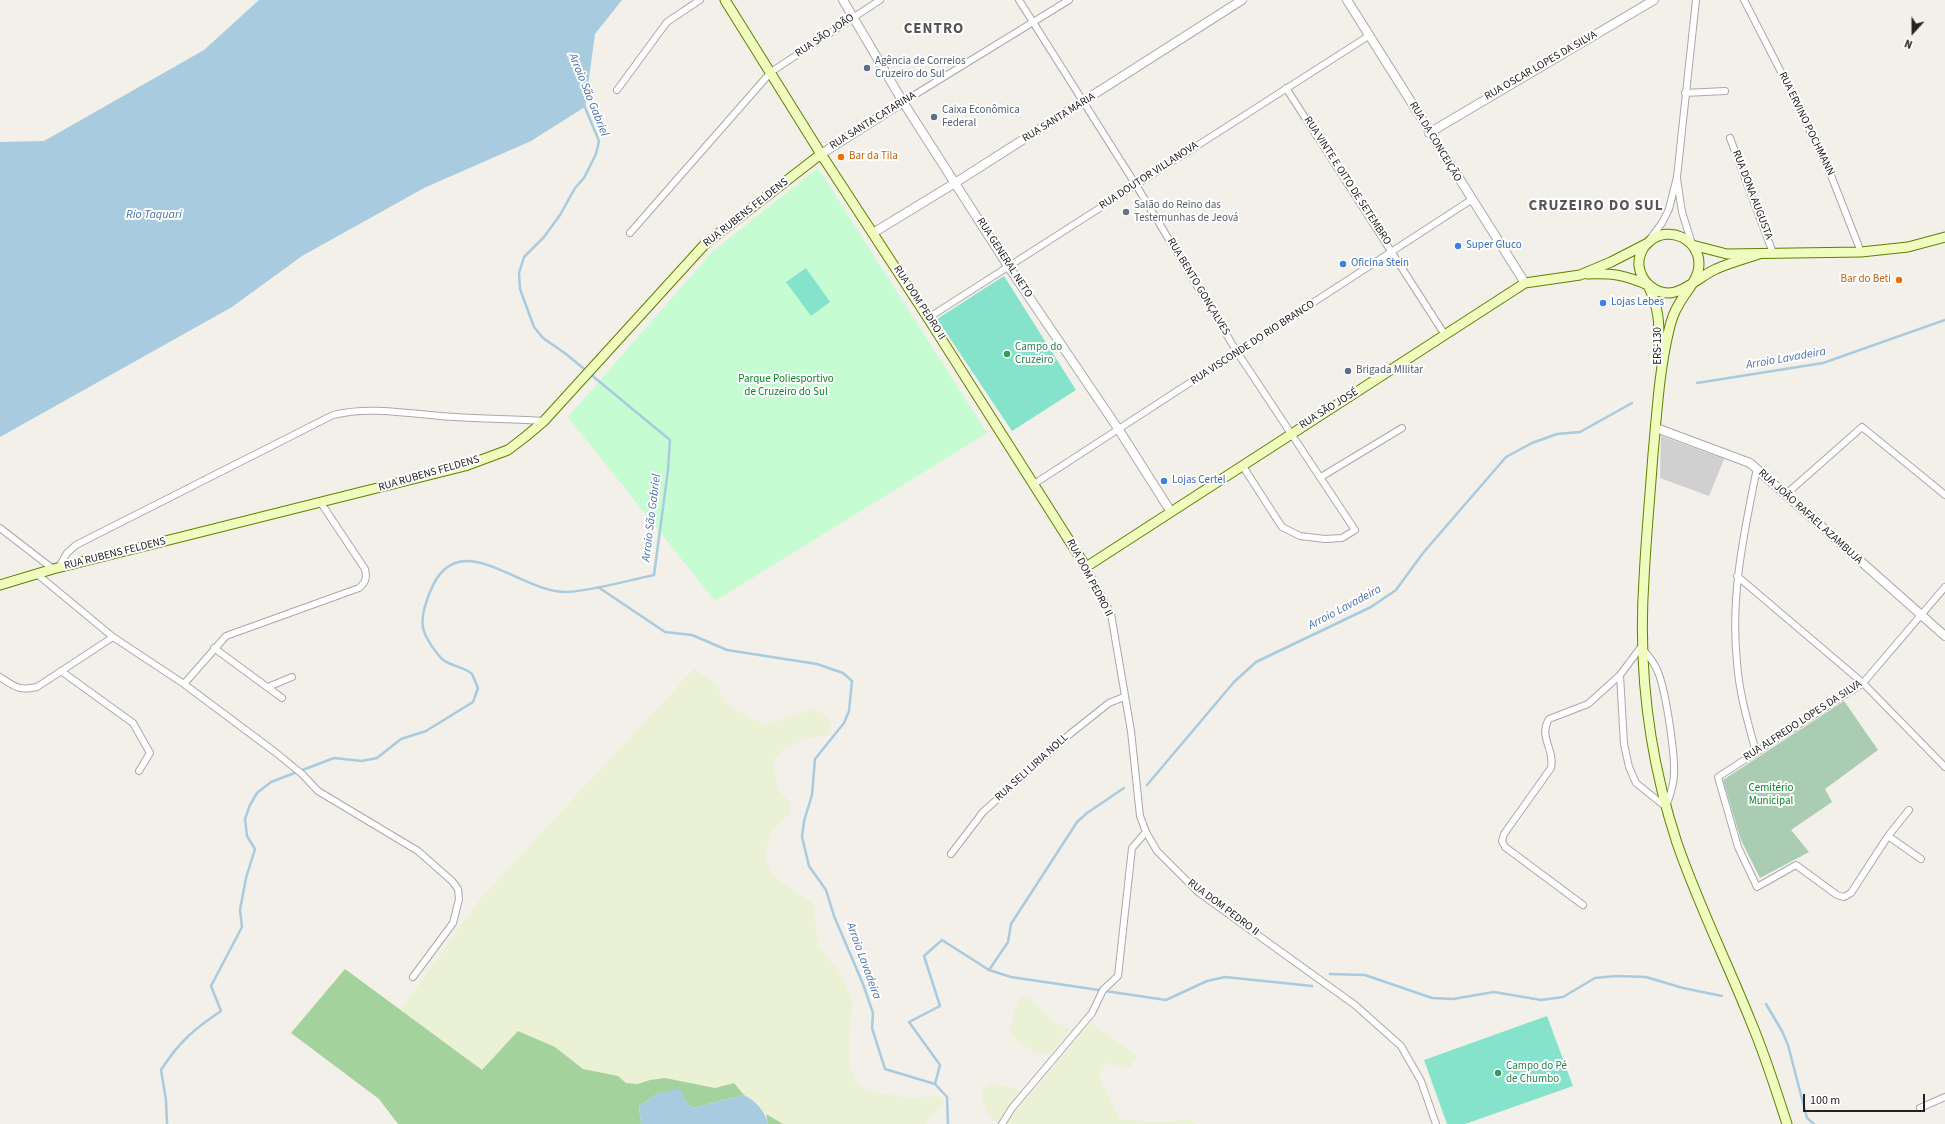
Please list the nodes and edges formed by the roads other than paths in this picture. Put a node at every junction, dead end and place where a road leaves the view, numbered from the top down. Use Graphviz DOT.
graph roads {
  1 [pos="700,0"];
  2 [pos="725,0"];
  3 [pos="843,0"];
  4 [pos="880,0"];
  5 [pos="1019,0"];
  6 [pos="1069,0"];
  7 [pos="1242,0"];
  8 [pos="1347,0"];
  9 [pos="1654,0"];
  10 [pos="1696,0"];
  11 [pos="1744,0"];
  12 [pos="853,17"];
  13 [pos="1034,22"];
  14 [pos="1370,35"];
  15 [pos="771,72"];
  16 [pos="1286,88"];
  17 [pos="617,90"];
  18 [pos="1725,91"];
  19 [pos="1685,93"];
  20 [pos="903,102"];
  21 [pos="1083,102"];
  22 [pos="1429,133"];
  23 [pos="1730,138"];
  24 [pos="821,154"];
  25 [pos="1677,177"];
  26 [pos="956,183"];
  27 [pos="1136,185"];
  28 [pos="1471,200"];
  29 [pos="630,233"];
  30 [pos="873,233"];
  31 [pos="1945,237"];
  32 [pos="1646,244"];
  33 [pos="1692,245"];
  34 [pos="1393,252"];
  35 [pos="1861,252"];
  36 [pos="1773,253"];
  37 [pos="1759,254"];
  38 [pos="1008,266"];
  39 [pos="1580,275"];
  40 [pos="1525,283"];
  41 [pos="1648,285"];
  42 [pos="1689,286"];
  43 [pos="928,318"];
  44 [pos="1445,335"];
  45 [pos="1237,352"];
  46 [pos="1659,380"];
  47 [pos="544,421"];
  48 [pos="1402,428"];
  49 [pos="1656,428"];
  50 [pos="1119,430"];
  51 [pos="1291,433"];
  52 [pos="1242,465"];
  53 [pos="1756,468"];
  54 [pos="1320,477"];
  55 [pos="1034,484"];
  56 [pos="1785,495"];
  57 [pos="1945,495"];
  58 [pos="321,503"];
  59 [pos="1170,512"];
  60 [pos="0,528"];
  61 [pos="1086,567"];
  62 [pos="56,568"];
  63 [pos="37,574"];
  64 [pos="1737,576"];
  65 [pos="0,585"];
  66 [pos="1945,587"];
  67 [pos="1921,616"];
  68 [pos="1945,636"];
  69 [pos="113,637"];
  70 [pos="1641,647"];
  71 [pos="214,648"];
  72 [pos="61,671"];
  73 [pos="1620,675"];
  74 [pos="0,677"];
  75 [pos="292,677"];
  76 [pos="1864,683"];
  77 [pos="184,684"];
  78 [pos="268,687"];
  79 [pos="1124,697"];
  80 [pos="282,698"];
  81 [pos="1756,752"];
  82 [pos="1945,767"];
  83 [pos="139,771"];
  84 [pos="1666,807"];
  85 [pos="1909,810"];
  86 [pos="1146,832"];
  87 [pos="1888,836"];
  88 [pos="951,854"];
  89 [pos="1921,859"];
  90 [pos="1583,905"];
  91 [pos="413,977"];
  92 [pos="1945,1097"];
  93 [pos="1920,1108"];
  94 [pos="1002,1124"];
  95 [pos="1436,1124"];
  96 [pos="1787,1124"];
  1 -- 17 [label="street"];
  2 -- 15 [label="main road, RUA DOM PEDRO II"];
  3 -- 12 [label="street, RUA GENERAL NETO"];
  4 -- 12 [label="street, RUA SÃO JOÃO"];
  5 -- 13 [label="street, RUA BENTO GONÇALVES"];
  6 -- 13 [label="street, RUA SANTA CATARINA"];
  7 -- 21 [label="street, RUA SANTA MARIA"];
  8 -- 14 [label="street, RUA DA CONCEIÇÃO"];
  9 -- 22 [label="street, RUA OSCAR LOPES DA SILVA"];
  10 -- 19 [label="street"];
  11 -- 35 [label="street, RUA ERVINO POCHMANN"];
  12 -- 15 [label="street, RUA SÃO JOÃO"];
  12 -- 20 [label="street, RUA GENERAL NETO"];
  13 -- 20 [label="street, RUA SANTA CATARINA"];
  13 -- 21 [label="street, RUA BENTO GONÇALVES"];
  14 -- 16 [label="street, RUA DOUTOR VILLANOVA"];
  14 -- 22 [label="street, RUA DA CONCEIÇÃO"];
  15 -- 24 [label="main road, RUA DOM PEDRO II"];
  15 -- 29 [label="street, RUA SÃO JOÃO"];
  16 -- 27 [label="street, RUA DOUTOR VILLANOVA"];
  16 -- 34 [label="street, RUA VINTE E OITO DE SETEMBRO"];
  18 -- 19 [label="street"];
  19 -- 25 [label="street"];
  20 -- 24 [label="street, RUA SANTA CATARINA"];
  20 -- 26 [label="street, RUA GENERAL NETO"];
  21 -- 26 [label="street, RUA SANTA MARIA"];
  21 -- 27 [label="street, RUA BENTO GONÇALVES"];
  22 -- 28 [label="street, RUA DA CONCEIÇÃO"];
  23 -- 36 [label="street, RUA DONA AUGUSTA"];
  24 -- 30 [label="main road, RUA DOM PEDRO II"];
  24 -- 47 [label="main road, RUA RUBENS FELDENS"];
  25 -- 32 [label="street"];
  25 -- 33 [label="street"];
  26 -- 30 [label="street, RUA SANTA MARIA"];
  26 -- 38 [label="street, RUA GENERAL NETO"];
  27 -- 38 [label="street, RUA DOUTOR VILLANOVA"];
  27 -- 45 [label="street, RUA BENTO GONÇALVES"];
  28 -- 34 [label="street, RUA VISCONDE DO RIO BRANCO"];
  28 -- 40 [label="street, RUA DA CONCEIÇÃO"];
  30 -- 43 [label="main road, RUA DOM PEDRO II"];
  31 -- 35 [label="main road"];
  32 -- 33 [label="main road"];
  32 -- 39 [label="main road, RUA SÃO JOSÉ"];
  32 -- 41 [label="main road"];
  33 -- 37 [label="main road"];
  33 -- 42 [label="main road"];
  34 -- 44 [label="street, RUA VINTE E OITO DE SETEMBRO"];
  34 -- 45 [label="street, RUA VISCONDE DO RIO BRANCO"];
  35 -- 36 [label="main road"];
  36 -- 37 [label="main road"];
  37 -- 42 [label="main road"];
  38 -- 43 [label="street, RUA DOUTOR VILLANOVA"];
  38 -- 50 [label="street, RUA GENERAL NETO"];
  39 -- 40 [label="main road, RUA SÃO JOSÉ"];
  39 -- 41 [label="main road"];
  40 -- 44 [label="main road, RUA SÃO JOSÉ"];
  41 -- 42 [label="main road"];
  41 -- 46 [label="main road, ERS-130"];
  42 -- 46 [label="main road, ERS-130"];
  43 -- 55 [label="main road, RUA DOM PEDRO II"];
  44 -- 51 [label="main road, RUA SÃO JOSÉ"];
  45 -- 50 [label="street, RUA VISCONDE DO RIO BRANCO"];
  45 -- 51 [label="street, RUA BENTO GONÇALVES"];
  46 -- 49 [label="main road, ERS-130"];
  47 -- 58 [label="main road, RUA RUBENS FELDENS"];
  47 -- 62 [label="street"];
  48 -- 54 [label="street"];
  49 -- 53 [label="street, RUA JOÃO RAFAEL AZAMBUJA"];
  49 -- 70 [label="main road, ERS-130"];
  50 -- 55 [label="street, RUA VISCONDE DO RIO BRANCO"];
  50 -- 59 [label="street, RUA GENERAL NETO"];
  51 -- 52 [label="main road, RUA SÃO JOSÉ"];
  51 -- 54 [label="street, RUA BENTO GONÇALVES"];
  52 -- 54 [label="street, RUA BENTO GONÇALVES"];
  52 -- 59 [label="main road, RUA SÃO JOSÉ"];
  53 -- 56 [label="street, RUA JOÃO RAFAEL AZAMBUJA"];
  53 -- 64 [label="street"];
  55 -- 61 [label="main road, RUA DOM PEDRO II"];
  56 -- 57 [label="street"];
  56 -- 67 [label="street, RUA JOÃO RAFAEL AZAMBUJA"];
  58 -- 62 [label="main road, RUA RUBENS FELDENS"];
  58 -- 71 [label="street"];
  59 -- 61 [label="main road, RUA SÃO JOSÉ"];
  60 -- 62 [label="street"];
  61 -- 79 [label="street, RUA DOM PEDRO II"];
  62 -- 63 [label="main road, RUA RUBENS FELDENS"];
  63 -- 65 [label="main road, RUA RUBENS FELDENS"];
  63 -- 69 [label="street"];
  64 -- 76 [label="street"];
  64 -- 81 [label="street"];
  66 -- 67 [label="street, RUA ALFREDO LOPES DA SILVA"];
  67 -- 68 [label="street, RUA JOÃO RAFAEL AZAMBUJA"];
  67 -- 76 [label="street, RUA ALFREDO LOPES DA SILVA"];
  69 -- 72 [label="street"];
  69 -- 77 [label="street"];
  70 -- 73 [label="street"];
  70 -- 84 [label="main road, ERS-130"];
  70 -- 84 [label="street"];
  71 -- 77 [label="street"];
  71 -- 78 [label="street"];
  72 -- 74 [label="street"];
  72 -- 83 [label="street"];
  73 -- 84 [label="street"];
  73 -- 90 [label="street"];
  75 -- 78 [label="street"];
  76 -- 81 [label="street, RUA ALFREDO LOPES DA SILVA"];
  76 -- 82 [label="street"];
  77 -- 91 [label="street"];
  78 -- 80 [label="street"];
  79 -- 86 [label="street, RUA DOM PEDRO II"];
  79 -- 88 [label="street, RUA SELI LIRIA NOLL"];
  81 -- 87 [label="street, RUA ALFREDO LOPES DA SILVA"];
  84 -- 96 [label="main road, ERS-130"];
  85 -- 87 [label="street"];
  86 -- 94 [label="street"];
  86 -- 95 [label="street, RUA DOM PEDRO II"];
  87 -- 89 [label="street"];
  92 -- 93 [label="street"];
}
